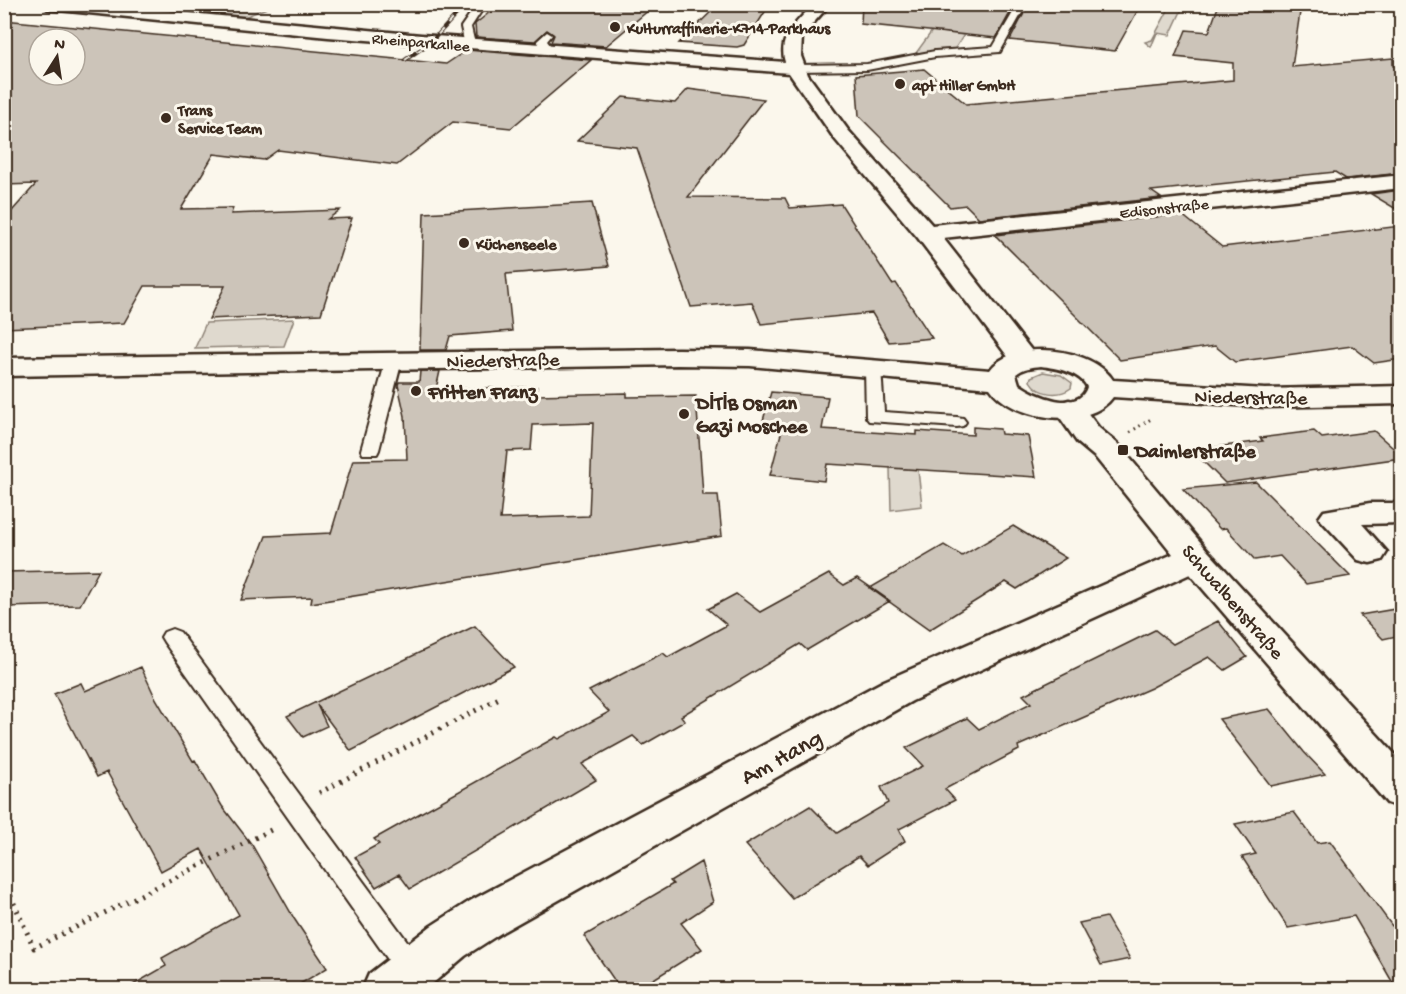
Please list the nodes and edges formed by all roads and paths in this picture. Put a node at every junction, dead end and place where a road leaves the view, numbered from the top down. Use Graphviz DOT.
graph roads {
  1 [pos="48,4"];
  2 [pos="482,4"];
  3 [pos="823,4"];
  4 [pos="1023,4"];
  5 [pos="1389,4"];
  6 [pos="1401,6"];
  7 [pos="779,42"];
  8 [pos="475,45"];
  9 [pos="697,61"];
  10 [pos="796,68"];
  11 [pos="1401,181"];
  12 [pos="926,234"];
  13 [pos="394,360"];
  14 [pos="1025,360"];
  15 [pos="4,367"];
  16 [pos="873,368"];
  17 [pos="1002,380"];
  18 [pos="1101,388"];
  19 [pos="1401,395"];
  20 [pos="1069,409"];
  21 [pos="957,422"];
  22 [pos="370,450"];
  23 [pos="1401,513"];
  24 [pos="1370,552"];
  25 [pos="1195,558"];
  26 [pos="172,637"];
  27 [pos="503,696"];
  28 [pos="1401,792"];
  29 [pos="298,811"];
  30 [pos="4,881"];
  31 [pos="399,979"];
  1 -- 8 [label="street, Rheinparkallee"];
  2 -- 8 [label="lane"];
  3 -- 7 [label="street"];
  4 -- 10 [label="lane"];
  5 -- 6 [label="street"];
  7 -- 9 [label="street"];
  7 -- 10 [label="street"];
  8 -- 9 [label="street, Rheinparkallee"];
  9 -- 10 [label="street, Rheinparkallee"];
  10 -- 12 [label="street"];
  11 -- 12 [label="street, Edisonstraße"];
  12 -- 14 [label="street"];
  13 -- 15 [label="street, Niederstraße"];
  13 -- 16 [label="street, Niederstraße"];
  13 -- 22 [label="lane"];
  14 -- 17 [label="street"];
  14 -- 18 [label="street"];
  16 -- 17 [label="street, Niederstraße"];
  16 -- 21 [label="lane"];
  17 -- 20 [label="street"];
  18 -- 19 [label="street, Niederstraße"];
  18 -- 20 [label="street"];
  20 -- 25 [label="street, Schwalbenstraße"];
  23 -- 24 [label="street"];
  25 -- 28 [label="street, Schwalbenstraße"];
  25 -- 31 [label="street, Am Hang"];
  26 -- 29 [label="lane"];
  27 -- 29 [label="path"];
  29 -- 30 [label="path"];
  29 -- 31 [label="lane"];
}
